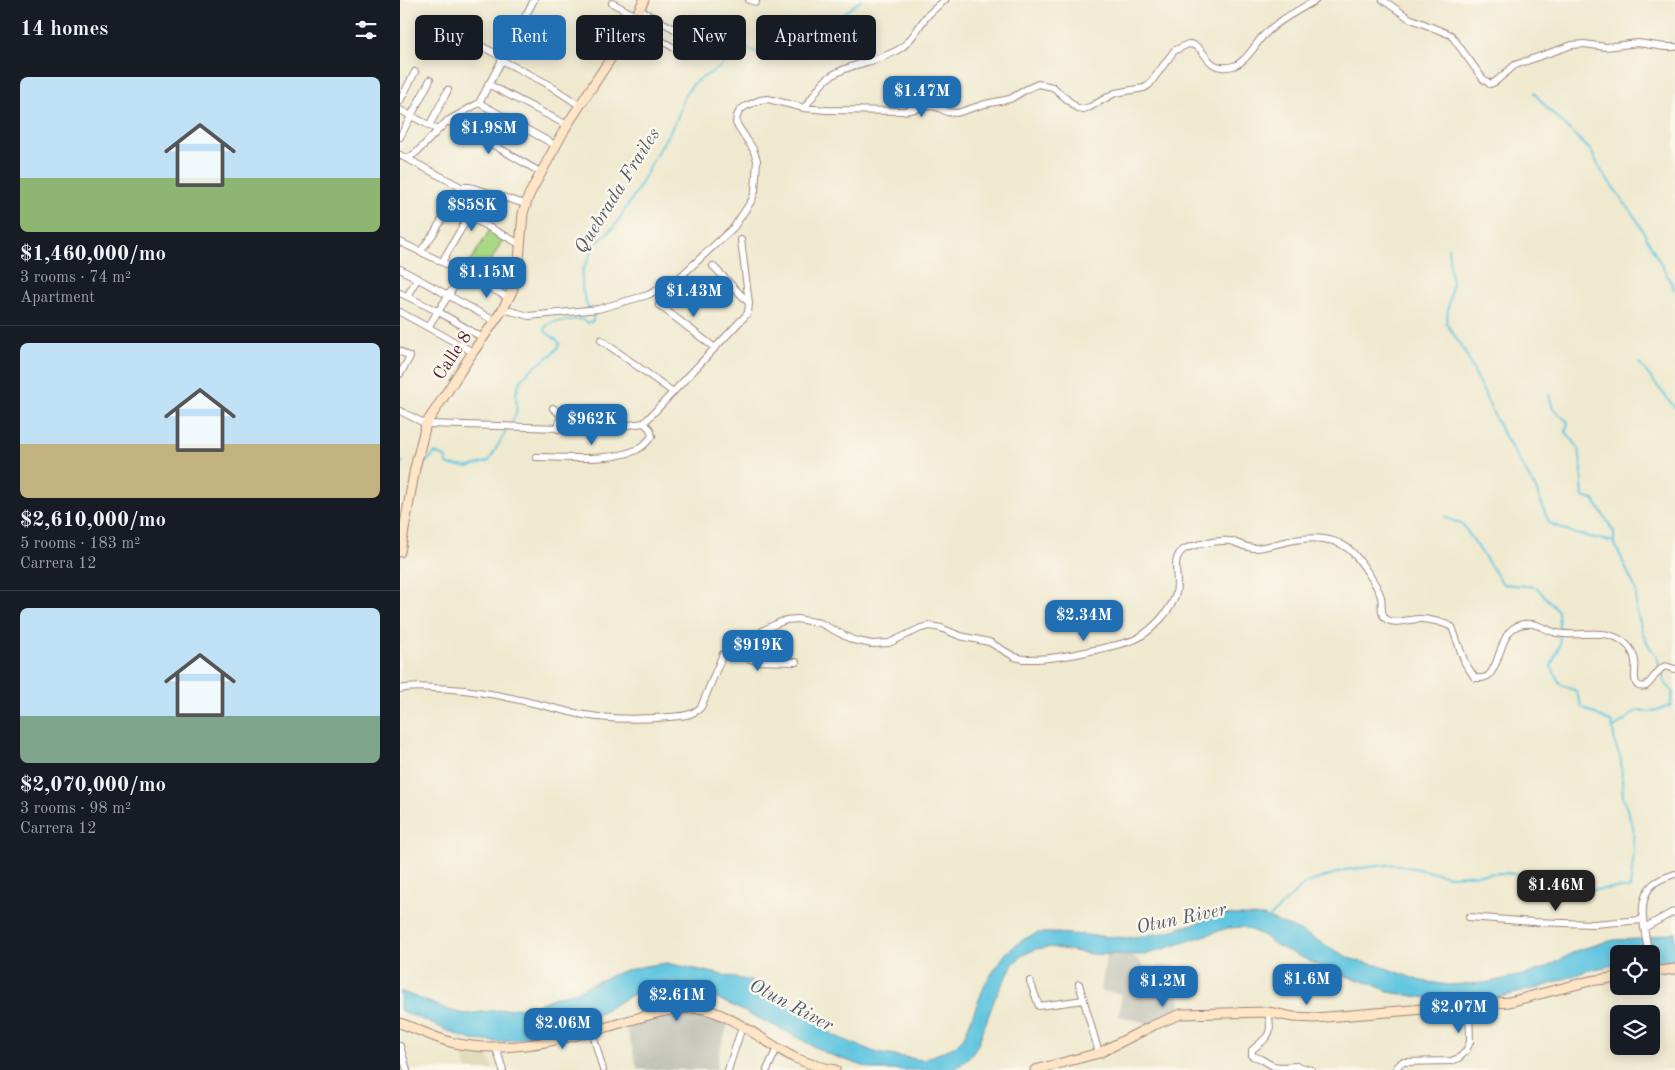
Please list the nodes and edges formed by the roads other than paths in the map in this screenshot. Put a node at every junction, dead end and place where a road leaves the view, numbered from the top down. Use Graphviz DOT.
graph roads {
  1 [pos="534,0"];
  2 [pos="644,0"];
  3 [pos="749,0"];
  4 [pos="945,0"];
  5 [pos="1316,0"];
  6 [pos="1383,0"];
  7 [pos="756,2"];
  8 [pos="612,3"];
  9 [pos="526,15"];
  10 [pos="633,15"];
  11 [pos="637,15"];
  12 [pos="1675,47"];
  13 [pos="501,60"];
  14 [pos="506,60"];
  15 [pos="608,60"];
  16 [pos="415,72"];
  17 [pos="430,80"];
  18 [pos="488,84"];
  19 [pos="448,90"];
  20 [pos="400,101"];
  21 [pos="479,103"];
  22 [pos="580,104"];
  23 [pos="804,108"];
  24 [pos="400,110"];
  25 [pos="411,117"];
  26 [pos="447,121"];
  27 [pos="567,125"];
  28 [pos="429,126"];
  29 [pos="438,130"];
  30 [pos="400,137"];
  31 [pos="555,145"];
  32 [pos="400,155"];
  33 [pos="407,159"];
  34 [pos="540,172"];
  35 [pos="461,188"];
  36 [pos="483,191"];
  37 [pos="525,204"];
  38 [pos="468,216"];
  39 [pos="741,240"];
  40 [pos="400,242"];
  41 [pos="520,244"];
  42 [pos="420,252"];
  43 [pos="442,262"];
  44 [pos="712,266"];
  45 [pos="400,269"];
  46 [pos="463,273"];
  47 [pos="418,278"];
  48 [pos="400,293"];
  49 [pos="449,295"];
  50 [pos="407,296"];
  51 [pos="508,298"];
  52 [pos="749,303"];
  53 [pos="659,305"];
  54 [pos="503,309"];
  55 [pos="400,312"];
  56 [pos="439,312"];
  57 [pos="495,321"];
  58 [pos="428,328"];
  59 [pos="483,338"];
  60 [pos="602,340"];
  61 [pos="715,348"];
  62 [pos="400,351"];
  63 [pos="473,352"];
  64 [pos="400,374"];
  65 [pos="673,392"];
  66 [pos="553,408"];
  67 [pos="400,411"];
  68 [pos="644,423"];
  69 [pos="426,424"];
  70 [pos="558,429"];
  71 [pos="536,457"];
  72 [pos="400,552"];
  73 [pos="735,648"];
  74 [pos="796,662"];
  75 [pos="1675,669"];
  76 [pos="400,689"];
  77 [pos="1675,874"];
  78 [pos="1675,911"];
  79 [pos="1469,917"];
  80 [pos="1642,920"];
  81 [pos="1644,928"];
  82 [pos="1647,945"];
  83 [pos="1675,969"];
  84 [pos="1660,971"];
  85 [pos="1610,978"];
  86 [pos="1030,981"];
  87 [pos="1079,984"];
  88 [pos="1084,1000"];
  89 [pos="1469,1005"];
  90 [pos="1268,1012"];
  91 [pos="400,1023"];
  92 [pos="742,1027"];
  93 [pos="592,1031"];
  94 [pos="400,1046"];
  95 [pos="496,1048"];
  96 [pos="777,1048"];
  97 [pos="1099,1053"];
  98 [pos="407,1070"];
  99 [pos="503,1070"];
  100 [pos="603,1070"];
  101 [pos="728,1070"];
  102 [pos="767,1070"];
  103 [pos="835,1070"];
  104 [pos="1035,1070"];
  105 [pos="1311,1070"];
  106 [pos="1397,1070"];
  1 -- 9 [label="street"];
  2 -- 11 [label="street, Calle 8"];
  3 -- 7 [label="street"];
  4 -- 23 [label="street"];
  5 -- 23 [label="street"];
  6 -- 12 [label="street"];
  8 -- 10 [label="street"];
  13 -- 18 [label="street"];
  14 -- 22 [label="street"];
  15 -- 22 [label="street, Calle 8"];
  16 -- 20 [label="street"];
  17 -- 25 [label="street"];
  18 -- 21 [label="street"];
  18 -- 27 [label="street"];
  19 -- 28 [label="street"];
  21 -- 26 [label="street"];
  21 -- 31 [label="street"];
  22 -- 27 [label="street, Calle 8"];
  23 -- 54 [label="street"];
  24 -- 25 [label="street"];
  25 -- 28 [label="street"];
  25 -- 30 [label="street"];
  26 -- 29 [label="street"];
  26 -- 34 [label="street"];
  27 -- 31 [label="street, Calle 8"];
  28 -- 29 [label="street"];
  29 -- 33 [label="street"];
  31 -- 34 [label="street, Calle 8"];
  32 -- 33 [label="street"];
  33 -- 35 [label="street"];
  34 -- 37 [label="street, Calle 8"];
  35 -- 36 [label="street"];
  35 -- 42 [label="street"];
  36 -- 37 [label="street"];
  36 -- 38 [label="street"];
  37 -- 41 [label="street, Calle 8"];
  38 -- 41 [label="street"];
  38 -- 43 [label="street"];
  39 -- 52 [label="street"];
  40 -- 42 [label="street"];
  41 -- 51 [label="street, Calle 8"];
  42 -- 43 [label="street"];
  43 -- 46 [label="street"];
  44 -- 52 [label="street"];
  45 -- 47 [label="street"];
  46 -- 49 [label="street"];
  46 -- 51 [label="street"];
  47 -- 49 [label="street"];
  47 -- 50 [label="street"];
  48 -- 50 [label="street"];
  49 -- 56 [label="street"];
  49 -- 57 [label="street"];
  50 -- 56 [label="street"];
  51 -- 54 [label="street, Calle 8"];
  52 -- 61 [label="street"];
  53 -- 61 [label="street"];
  54 -- 57 [label="street, Calle 8"];
  55 -- 58 [label="street"];
  56 -- 58 [label="street"];
  56 -- 59 [label="street"];
  57 -- 59 [label="street, Calle 8"];
  58 -- 63 [label="street"];
  59 -- 63 [label="street, Calle 8"];
  60 -- 65 [label="street"];
  61 -- 65 [label="street"];
  62 -- 64 [label="street"];
  63 -- 69 [label="street, Calle 8"];
  65 -- 68 [label="street"];
  66 -- 70 [label="street"];
  67 -- 69 [label="street"];
  68 -- 70 [label="street"];
  68 -- 71 [label="street"];
  69 -- 70 [label="street"];
  69 -- 72 [label="street, Calle 8"];
  73 -- 74 [label="street"];
  73 -- 75 [label="street"];
  73 -- 76 [label="street"];
  77 -- 80 [label="street"];
  78 -- 81 [label="street"];
  79 -- 80 [label="street"];
  80 -- 81 [label="street"];
  81 -- 82 [label="street"];
  83 -- 84 [label="street"];
  85 -- 89 [label="street"];
  86 -- 88 [label="street"];
  87 -- 88 [label="street"];
  88 -- 97 [label="street"];
  89 -- 90 [label="street"];
  89 -- 106 [label="street"];
  90 -- 97 [label="street"];
  90 -- 105 [label="street"];
  91 -- 95 [label="street"];
  92 -- 93 [label="street"];
  92 -- 96 [label="street"];
  92 -- 101 [label="street"];
  93 -- 95 [label="street"];
  93 -- 100 [label="street"];
  94 -- 98 [label="street"];
  95 -- 99 [label="street"];
  96 -- 102 [label="street"];
  96 -- 103 [label="street"];
  97 -- 104 [label="street"];
}
